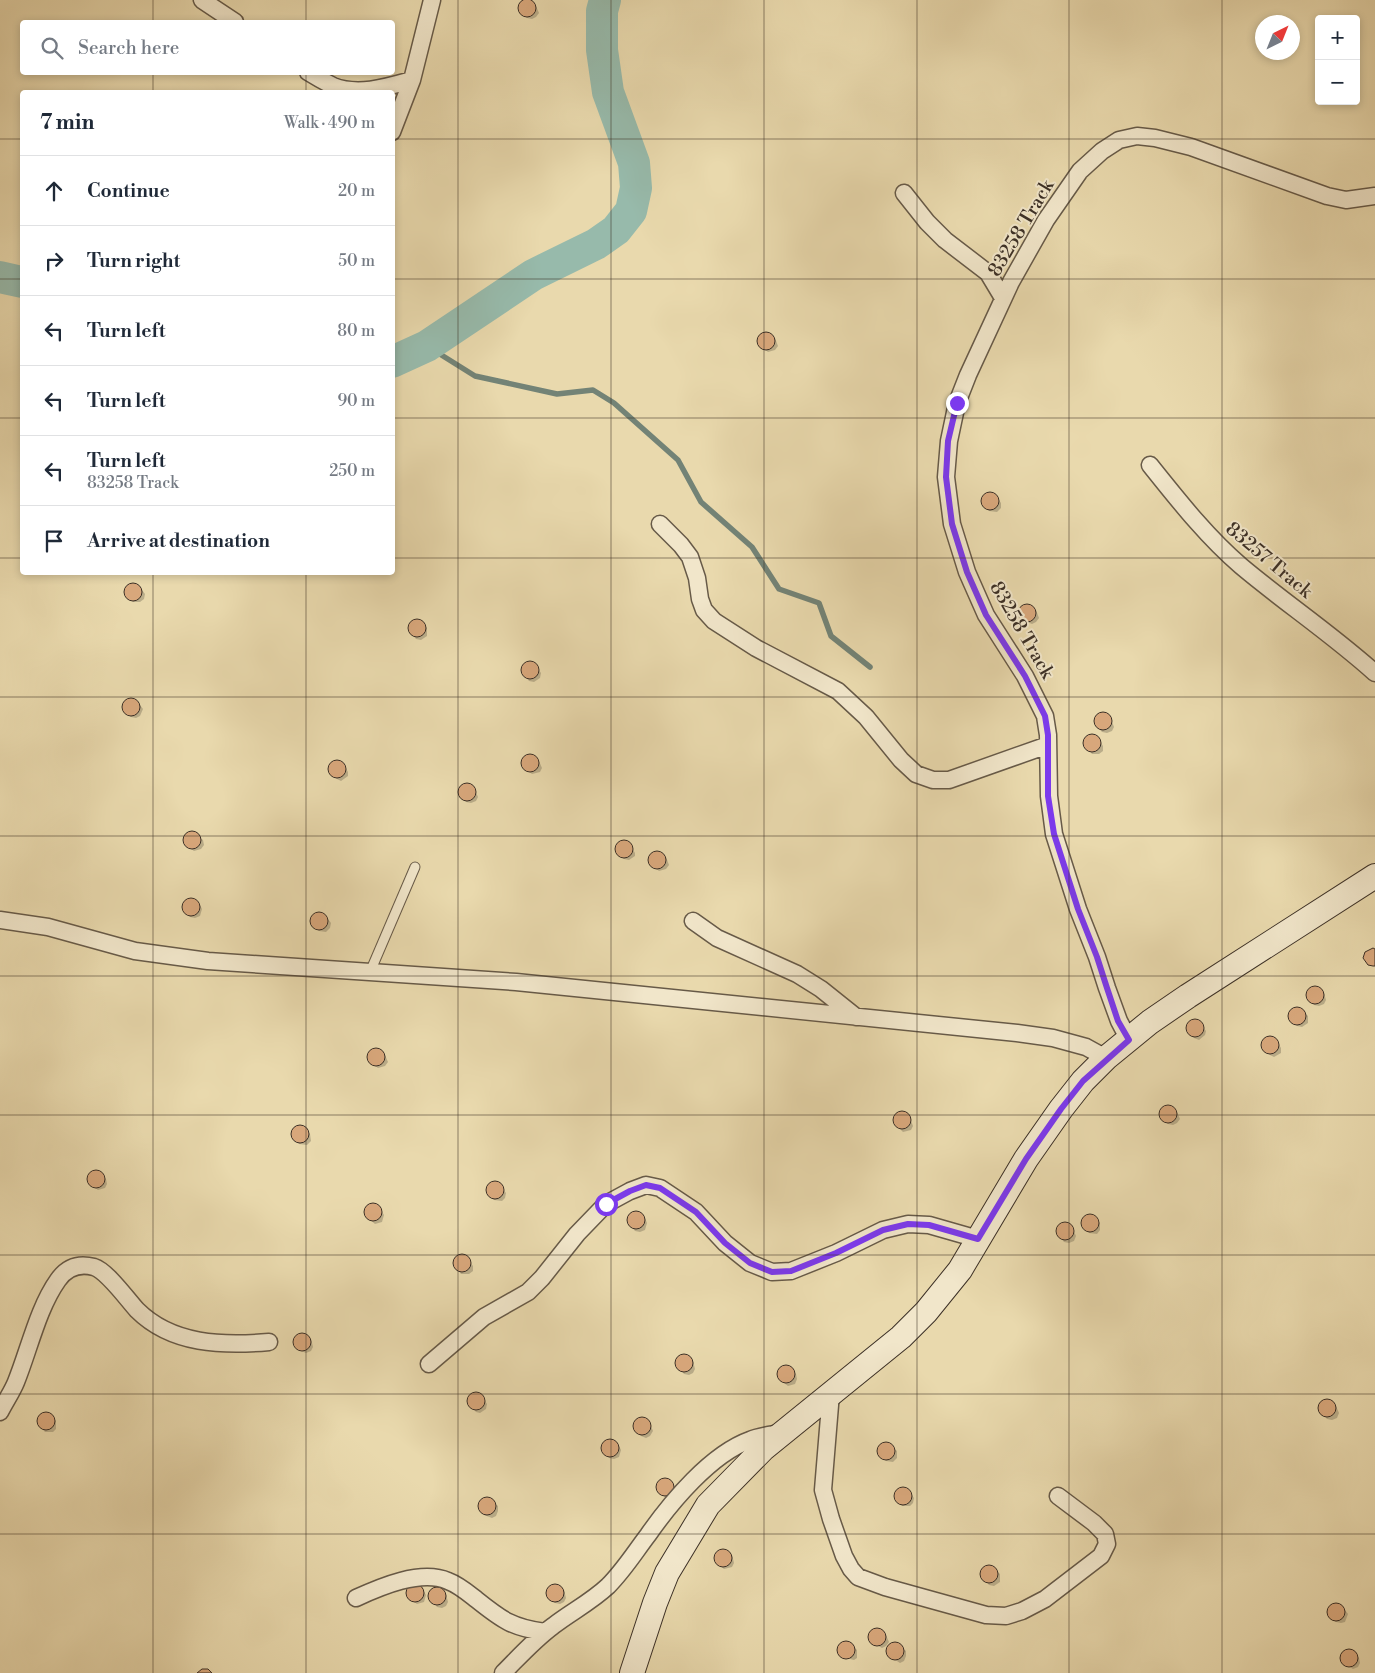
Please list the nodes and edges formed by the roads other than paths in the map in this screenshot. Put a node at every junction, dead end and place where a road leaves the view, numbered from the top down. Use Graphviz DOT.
graph roads {
  1 [pos="202,0"];
  2 [pos="432,0"];
  3 [pos="232,20"];
  4 [pos="313,75"];
  5 [pos="412,80"];
  6 [pos="356,90"];
  7 [pos="356,90"];
  8 [pos="395,124"];
  9 [pos="904,193"];
  10 [pos="1375,196"];
  11 [pos="1003,298"];
  12 [pos="1150,465"];
  13 [pos="660,524"];
  14 [pos="1375,673"];
  15 [pos="1048,745"];
  16 [pos="415,867"];
  17 [pos="1375,876"];
  18 [pos="0,920"];
  19 [pos="693,921"];
  20 [pos="370,972"];
  21 [pos="856,1017"];
  22 [pos="1129,1040"];
  23 [pos="1106,1058"];
  24 [pos="978,1239"];
  25 [pos="269,1342"];
  26 [pos="429,1364"];
  27 [pos="831,1393"];
  28 [pos="0,1412"];
  29 [pos="782,1433"];
  30 [pos="1058,1496"];
  31 [pos="356,1598"];
  32 [pos="546,1632"];
  33 [pos="503,1673"];
  34 [pos="632,1673"];
  1 -- 3 [label="street"];
  2 -- 5 [label="street"];
  4 -- 7 [label="street"];
  5 -- 6 [label="street"];
  5 -- 8 [label="street"];
  9 -- 11 [label="street"];
  10 -- 11 [label="street, 83258 Track"];
  11 -- 15 [label="street, 83258 Track"];
  12 -- 14 [label="street, 83257 Track"];
  13 -- 15 [label="street"];
  15 -- 22 [label="street, 83258 Track"];
  16 -- 20 [label="lane"];
  17 -- 22 [label="street"];
  18 -- 20 [label="street"];
  19 -- 21 [label="street"];
  20 -- 21 [label="street"];
  21 -- 23 [label="street"];
  22 -- 23 [label="street"];
  23 -- 24 [label="street"];
  24 -- 26 [label="street"];
  24 -- 27 [label="street"];
  25 -- 28 [label="street"];
  27 -- 29 [label="street"];
  27 -- 30 [label="street"];
  29 -- 32 [label="street"];
  29 -- 34 [label="street"];
  31 -- 32 [label="street"];
  32 -- 33 [label="street"];
}
